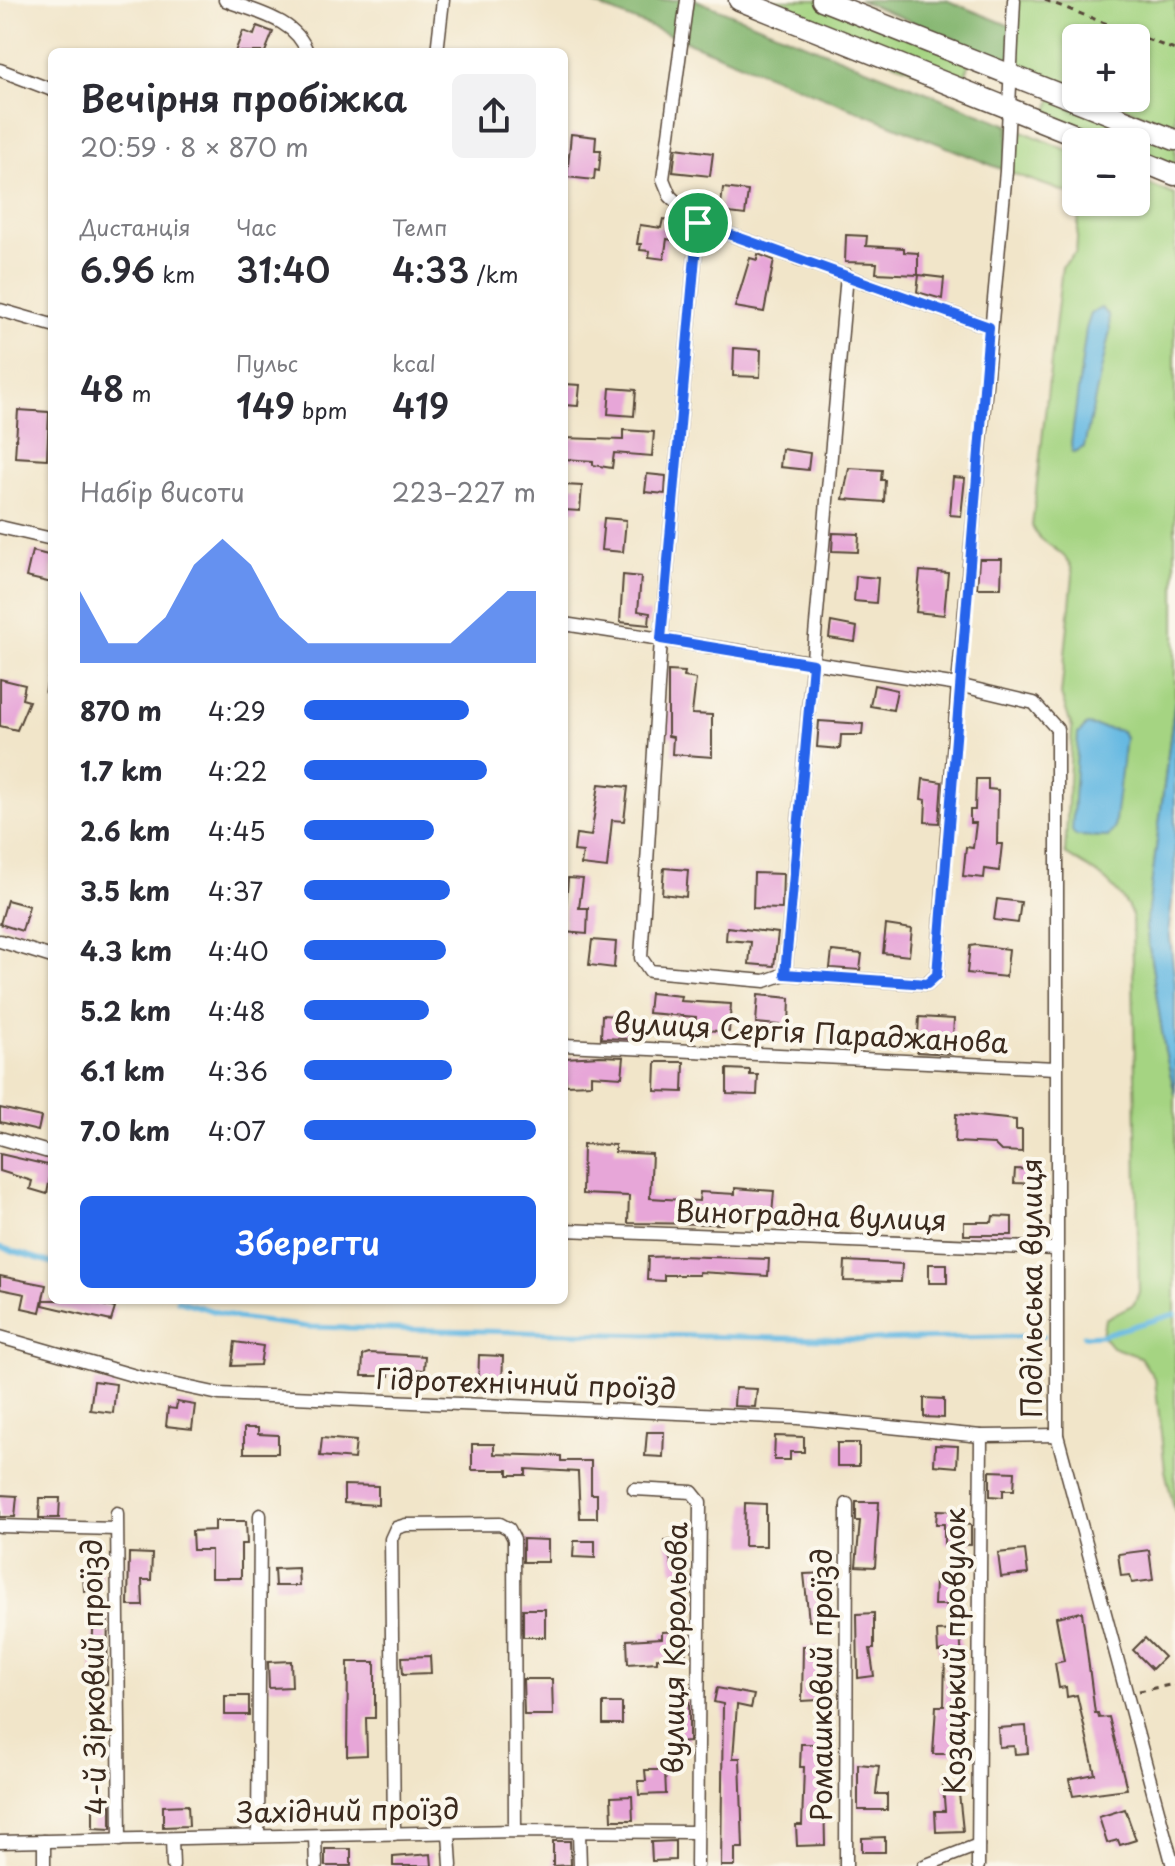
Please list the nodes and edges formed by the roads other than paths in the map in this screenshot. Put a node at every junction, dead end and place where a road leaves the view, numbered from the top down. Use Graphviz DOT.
graph roads {
  1 [pos="225,0"];
  2 [pos="443,0"];
  3 [pos="687,0"];
  4 [pos="739,0"];
  5 [pos="822,0"];
  6 [pos="1014,0"];
  7 [pos="305,46"];
  8 [pos="437,48"];
  9 [pos="0,70"];
  10 [pos="1010,77"];
  11 [pos="48,88"];
  12 [pos="1009,110"];
  13 [pos="1062,130"];
  14 [pos="1175,140"];
  15 [pos="1150,165"];
  16 [pos="1175,175"];
  17 [pos="698,223"];
  18 [pos="847,275"];
  19 [pos="0,310"];
  20 [pos="48,324"];
  21 [pos="989,327"];
  22 [pos="0,527"];
  23 [pos="48,538"];
  24 [pos="568,625"];
  25 [pos="661,639"];
  26 [pos="813,664"];
  27 [pos="958,685"];
  28 [pos="0,941"];
  29 [pos="48,956"];
  30 [pos="785,974"];
  31 [pos="568,1045"];
  32 [pos="1056,1068"];
  33 [pos="0,1138"];
  34 [pos="48,1152"];
  35 [pos="568,1230"];
  36 [pos="1056,1249"];
  37 [pos="0,1337"];
  38 [pos="1057,1435"];
  39 [pos="981,1436"];
  40 [pos="634,1489"];
  41 [pos="847,1504"];
  42 [pos="117,1513"];
  43 [pos="260,1515"];
  44 [pos="0,1526"];
  45 [pos="116,1529"];
  46 [pos="515,1831"];
  47 [pos="697,1832"];
  48 [pos="449,1833"];
  49 [pos="579,1833"];
  50 [pos="394,1834"];
  51 [pos="258,1836"];
  52 [pos="315,1837"];
  53 [pos="172,1839"];
  54 [pos="120,1840"];
  55 [pos="44,1841"];
  56 [pos="0,1842"];
  57 [pos="978,1845"];
  58 [pos="44,1866"];
  59 [pos="173,1866"];
  60 [pos="316,1866"];
  61 [pos="451,1866"];
  62 [pos="580,1866"];
  63 [pos="697,1866"];
  64 [pos="846,1866"];
  65 [pos="924,1866"];
  66 [pos="978,1866"];
  67 [pos="1173,1866"];
  1 -- 7 [label="street"];
  2 -- 8 [label="street"];
  3 -- 17 [label="street"];
  4 -- 12 [label="highway"];
  5 -- 10 [label="highway"];
  6 -- 10 [label="street"];
  9 -- 11 [label="street"];
  10 -- 12 [label="street"];
  10 -- 14 [label="highway"];
  12 -- 13 [label="highway"];
  12 -- 21 [label="street"];
  15 -- 16 [label="highway"];
  17 -- 18 [label="street"];
  17 -- 25 [label="street"];
  18 -- 21 [label="street"];
  18 -- 26 [label="street"];
  19 -- 20 [label="street"];
  21 -- 27 [label="street"];
  22 -- 23 [label="street"];
  24 -- 25 [label="street"];
  25 -- 26 [label="street"];
  25 -- 30 [label="street"];
  26 -- 27 [label="street"];
  26 -- 30 [label="street"];
  27 -- 30 [label="street"];
  27 -- 32 [label="street, Подільська вулиця"];
  28 -- 29 [label="street"];
  31 -- 32 [label="street, вулиця Сергія Параджанова"];
  32 -- 36 [label="street, Подільська вулиця"];
  33 -- 34 [label="street"];
  35 -- 36 [label="street, Виноградна вулиця"];
  36 -- 38 [label="street, Подільська вулиця"];
  37 -- 39 [label="street, Гідротехнічний проїзд"];
  38 -- 39 [label="street, Гідротехнічний проїзд"];
  38 -- 67 [label="street, Подільська вулиця"];
  39 -- 57 [label="street, Козацький провулок"];
  40 -- 47 [label="street, вулиця Корольова"];
  41 -- 64 [label="street, Ромашковий проїзд"];
  42 -- 45 [label="street, 4-й Зірковий проїзд"];
  43 -- 51 [label="street"];
  44 -- 45 [label="street"];
  45 -- 54 [label="street, 4-й Зірковий проїзд"];
  46 -- 48 [label="street, Західний проїзд"];
  46 -- 49 [label="street, Західний проїзд"];
  46 -- 50 [label="street"];
  47 -- 49 [label="street, Західний проїзд"];
  47 -- 63 [label="street, вулиця Корольова"];
  48 -- 50 [label="street, Західний проїзд"];
  48 -- 61 [label="street"];
  49 -- 62 [label="street"];
  50 -- 52 [label="street, Західний проїзд"];
  51 -- 52 [label="street, Західний проїзд"];
  51 -- 53 [label="street, Західний проїзд"];
  52 -- 60 [label="street"];
  53 -- 54 [label="street, Західний проїзд"];
  53 -- 59 [label="street"];
  54 -- 55 [label="street, Західний проїзд"];
  55 -- 56 [label="street, Західний проїзд"];
  55 -- 58 [label="street"];
  57 -- 65 [label="street"];
  57 -- 66 [label="street, Козацький провулок"];
}
